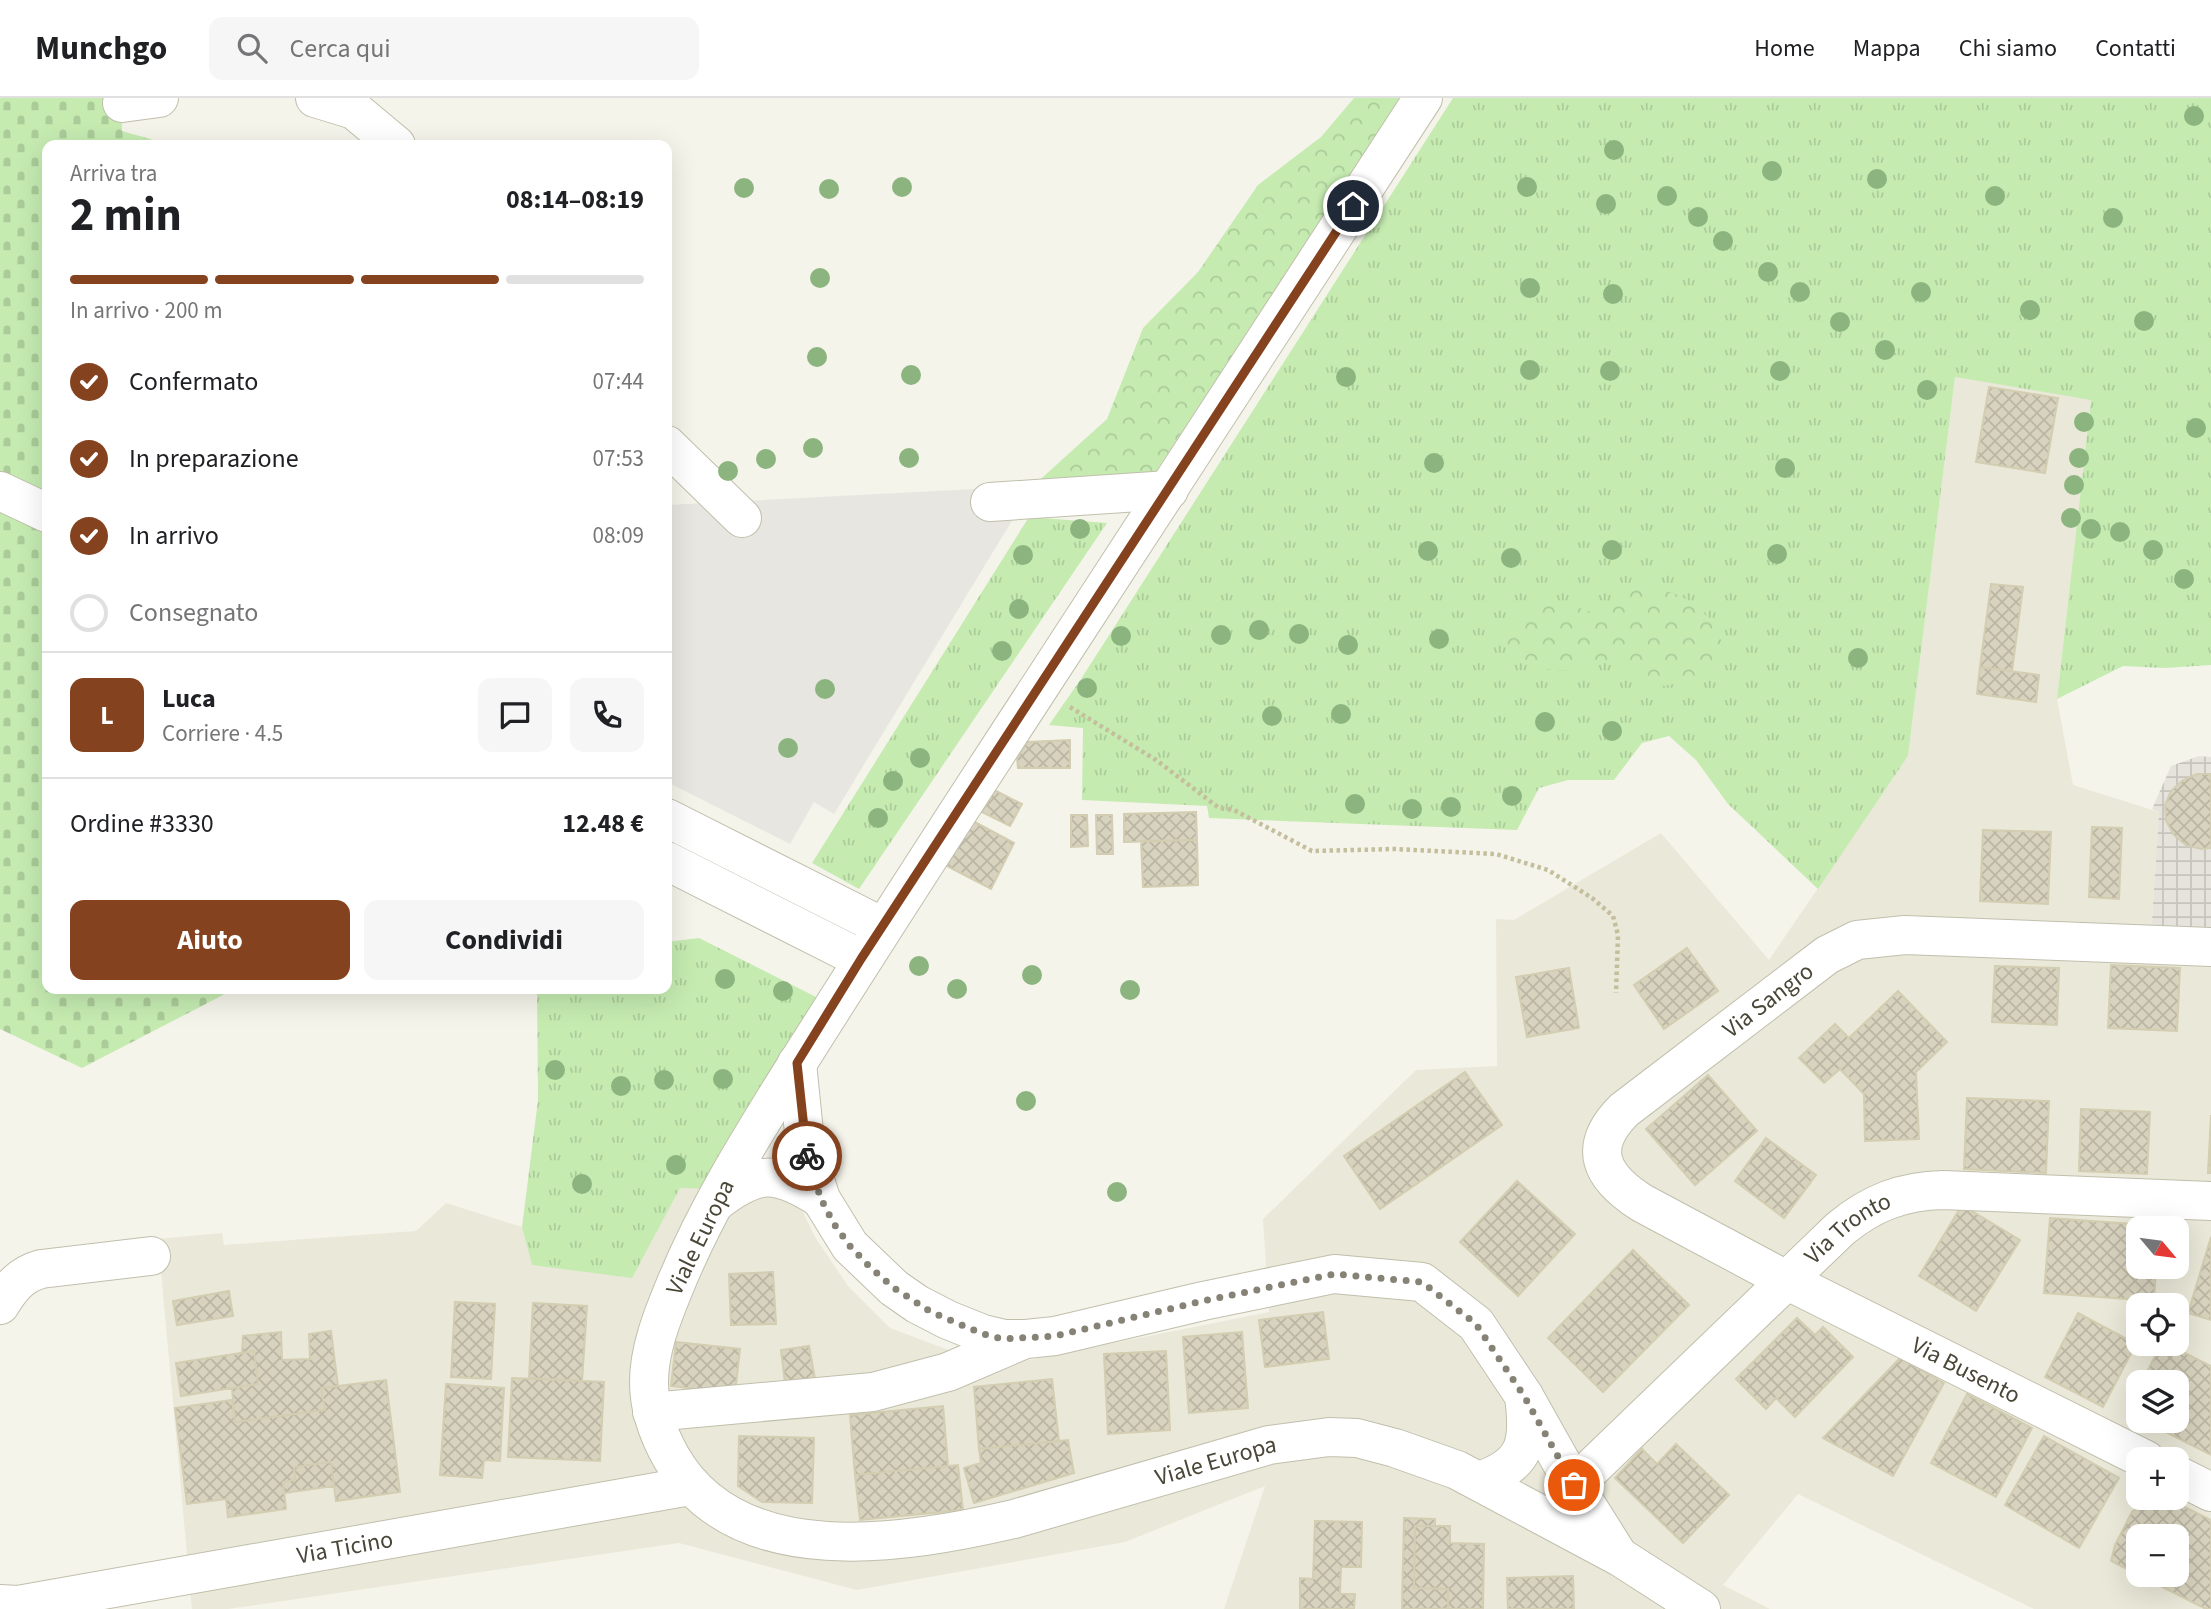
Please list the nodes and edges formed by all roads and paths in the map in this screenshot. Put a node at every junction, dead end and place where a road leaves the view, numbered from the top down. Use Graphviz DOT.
graph roads {
  1 [pos="159,98"];
  2 [pos="315,98"];
  3 [pos="1423,98"];
  4 [pos="122,103"];
  5 [pos="390,140"];
  6 [pos="672,450"];
  7 [pos="1169,490"];
  8 [pos="0,491"];
  9 [pos="990,502"];
  10 [pos="42,511"];
  11 [pos="742,518"];
  12 [pos="1039,689"];
  13 [pos="672,821"];
  14 [pos="672,864"];
  15 [pos="883,927"];
  16 [pos="2211,947"];
  17 [pos="861,959"];
  18 [pos="1616,993"];
  19 [pos="797,1063"];
  20 [pos="821,1199"];
  21 [pos="2211,1201"];
  22 [pos="714,1203"];
  23 [pos="151,1256"];
  24 [pos="1786,1280"];
  25 [pos="0,1304"];
  26 [pos="1026,1339"];
  27 [pos="1524,1396"];
  28 [pos="652,1412"];
  29 [pos="2126,1450"];
  30 [pos="1479,1481"];
  31 [pos="2189,1481"];
  32 [pos="1574,1485"];
  33 [pos="690,1486"];
  34 [pos="2211,1492"];
  35 [pos="1620,1557"];
  36 [pos="0,1604"];
  37 [pos="1701,1609"];
  1 -- 4 [label="street"];
  2 -- 5 [label="street"];
  3 -- 7 [label="street, Viale Europa"];
  6 -- 11 [label="street"];
  7 -- 9 [label="street"];
  7 -- 12 [label="street, Viale Europa"];
  8 -- 10 [label="street"];
  12 -- 15 [label="street, Viale Europa"];
  12 -- 18 [label="path"];
  13 -- 15 [label="street"];
  14 -- 17 [label="street"];
  15 -- 17 [label="street, Viale Europa"];
  16 -- 24 [label="street, Via Sangro"];
  17 -- 19 [label="street, Viale Europa"];
  19 -- 20 [label="street"];
  19 -- 22 [label="street, Viale Europa"];
  20 -- 22 [label="street"];
  20 -- 26 [label="street"];
  21 -- 24 [label="street, Via Tronto"];
  22 -- 28 [label="street, Viale Europa"];
  23 -- 25 [label="street"];
  24 -- 29 [label="street, Via Busento"];
  24 -- 32 [label="street, Via Tronto"];
  26 -- 27 [label="street"];
  26 -- 28 [label="street"];
  27 -- 30 [label="street"];
  27 -- 32 [label="street"];
  28 -- 33 [label="street, Viale Europa"];
  30 -- 33 [label="street, Viale Europa"];
  30 -- 35 [label="street, Viale Europa"];
  31 -- 34 [label="street"];
  32 -- 35 [label="street"];
  33 -- 36 [label="street, Via Ticino"];
  35 -- 37 [label="street, Viale Europa"];
}
